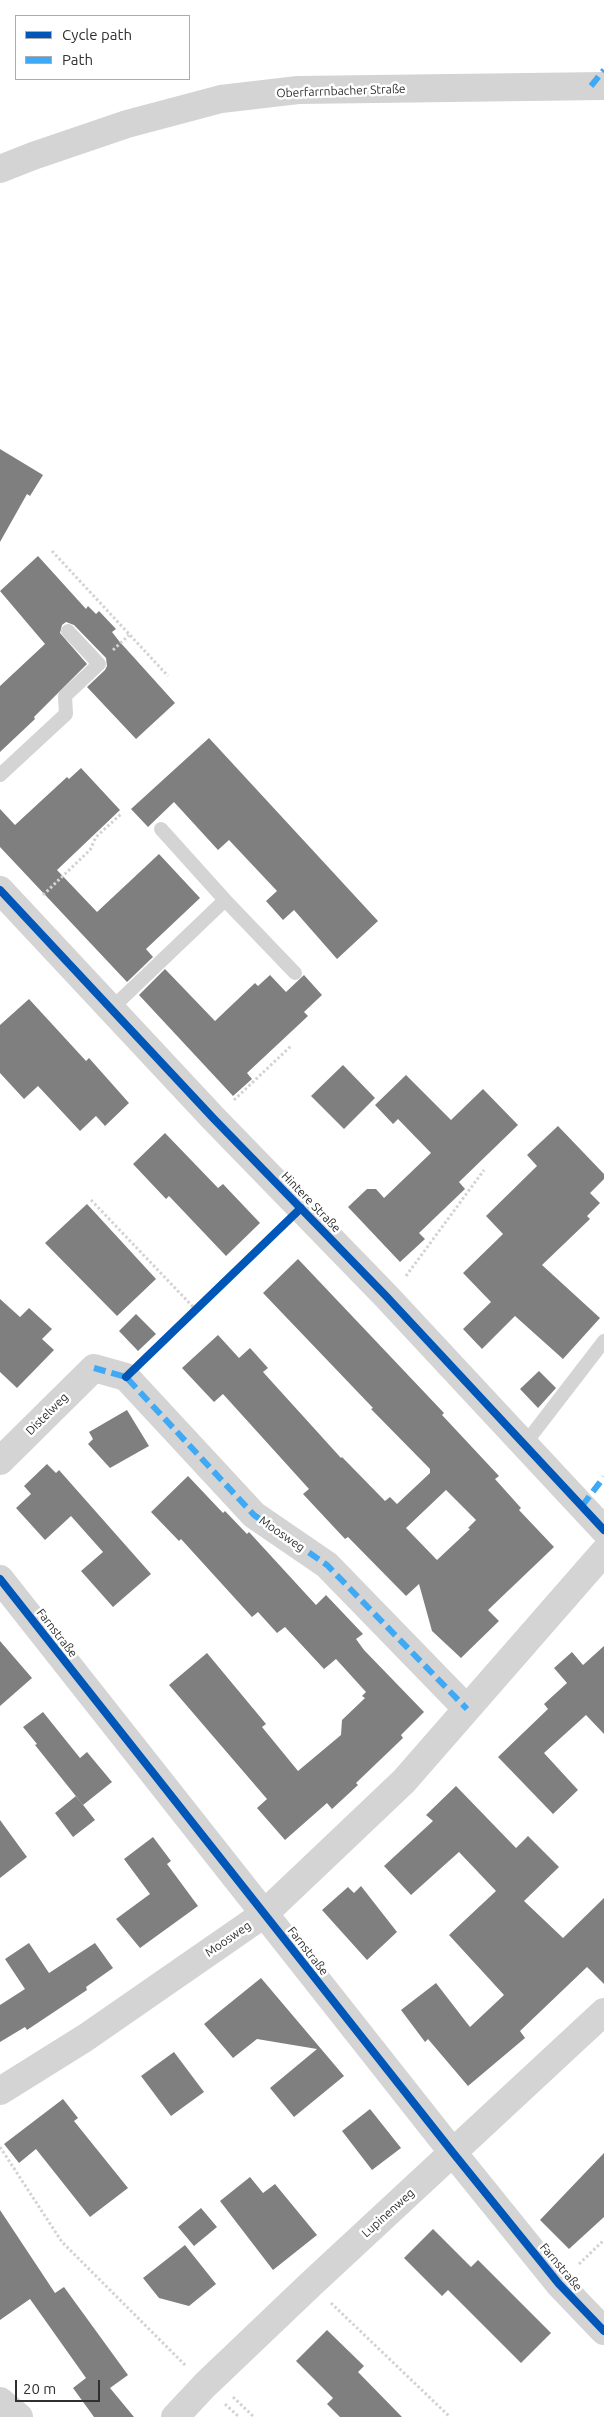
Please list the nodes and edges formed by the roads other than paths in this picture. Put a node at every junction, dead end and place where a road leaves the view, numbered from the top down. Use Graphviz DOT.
graph roads {
  1 [pos="604,86"];
  2 [pos="0,169"];
  3 [pos="68,631"];
  4 [pos="0,775"];
  5 [pos="161,829"];
  6 [pos="0,890"];
  7 [pos="225,900"];
  8 [pos="294,973"];
  9 [pos="111,1008"];
  10 [pos="604,1341"];
  11 [pos="94,1368"];
  12 [pos="524,1444"];
  13 [pos="0,1461"];
  14 [pos="604,1530"];
  15 [pos="604,1552"];
  16 [pos="0,1579"];
  17 [pos="467,1709"];
  18 [pos="264,1914"];
  19 [pos="604,2012"];
  20 [pos="0,2091"];
  21 [pos="454,2154"];
  22 [pos="604,2331"];
  23 [pos="0,2401"];
  24 [pos="19,2417"];
  25 [pos="175,2417"];
  1 -- 2 [label="street, Oberfarrnbacher Straße"];
  3 -- 4 [label="lane"];
  5 -- 7 [label="lane"];
  6 -- 9 [label="street, Hintere Straße"];
  7 -- 8 [label="lane"];
  7 -- 9 [label="lane"];
  9 -- 12 [label="street, Hintere Straße"];
  10 -- 12 [label="lane"];
  11 -- 13 [label="street, Distelweg"];
  11 -- 17 [label="street, Moosweg"];
  12 -- 14 [label="street, Hintere Straße"];
  15 -- 17 [label="street, Moosweg"];
  16 -- 18 [label="street, Farnstraße"];
  17 -- 18 [label="street, Moosweg"];
  18 -- 20 [label="street, Moosweg"];
  18 -- 21 [label="street, Farnstraße"];
  19 -- 21 [label="street, Lupinenweg"];
  21 -- 22 [label="street, Farnstraße"];
  21 -- 25 [label="street, Lupinenweg"];
  23 -- 24 [label="street"];
}
